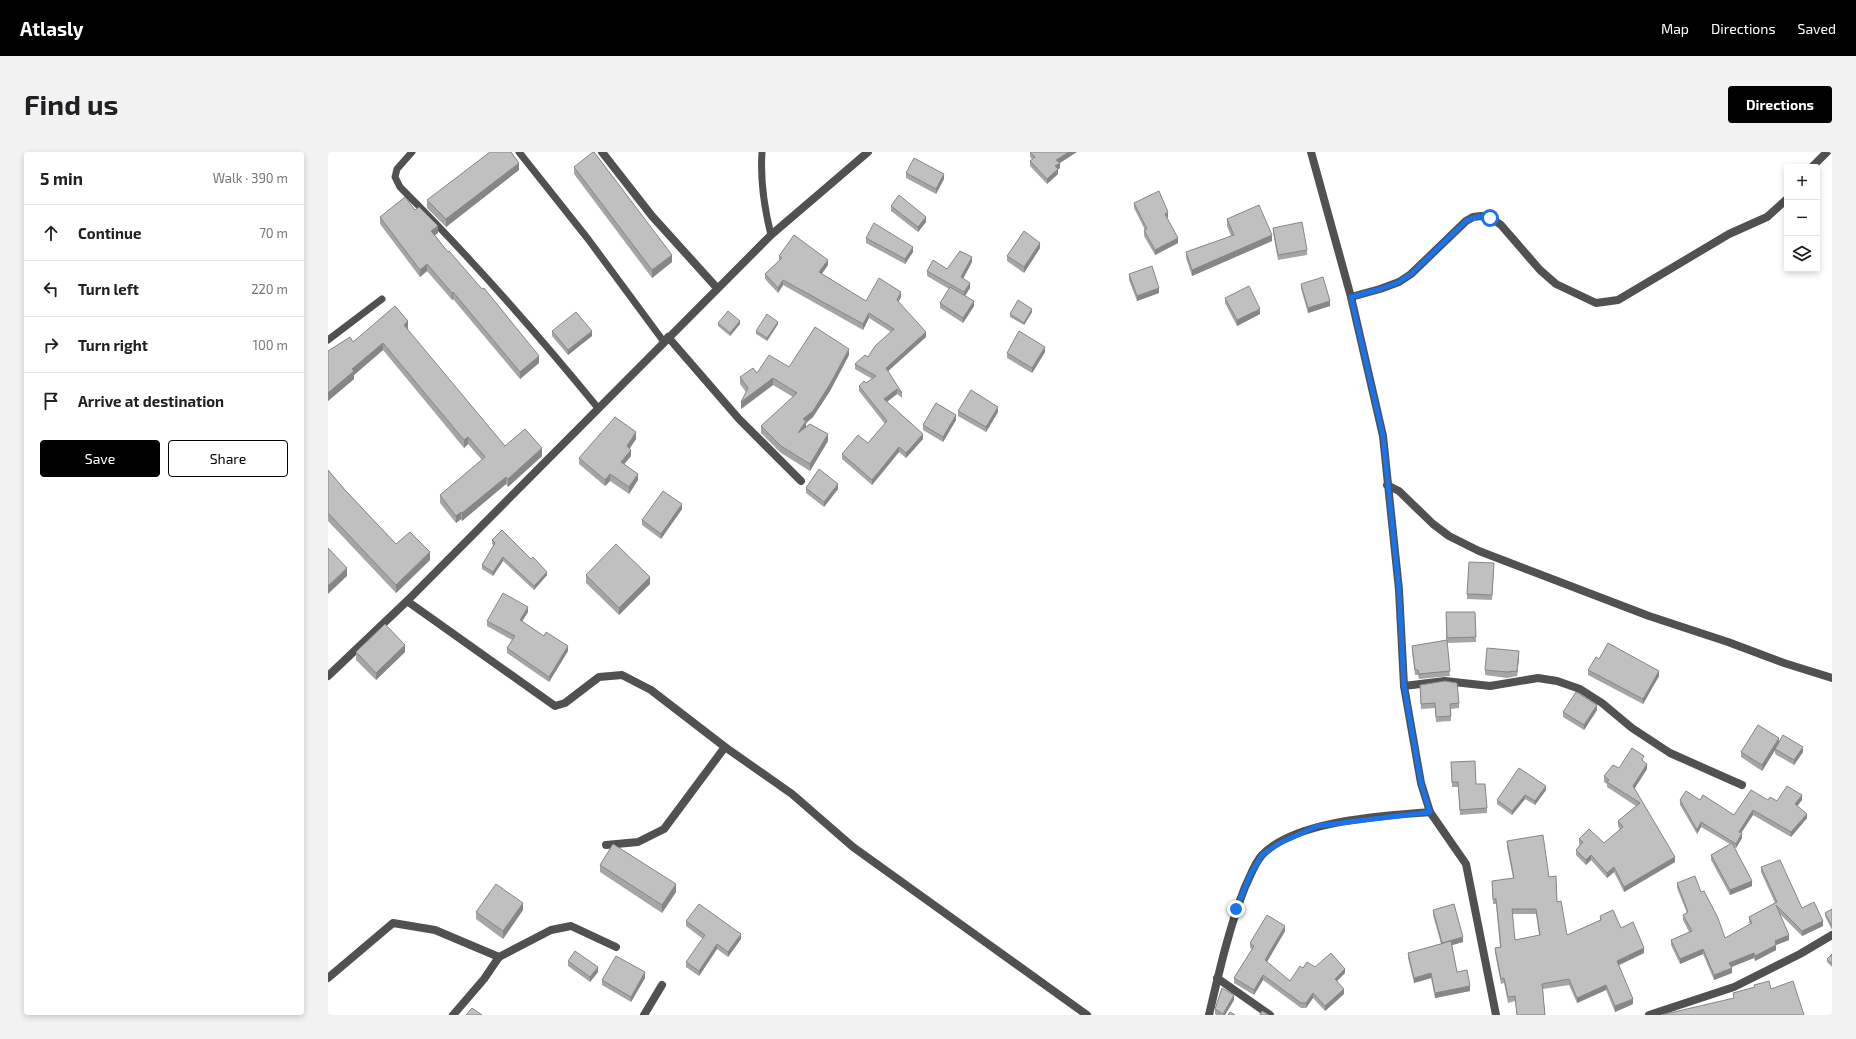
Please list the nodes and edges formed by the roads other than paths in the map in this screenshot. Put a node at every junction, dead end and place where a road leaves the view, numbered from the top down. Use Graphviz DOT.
graph roads {
  1 [pos="412,152"];
  2 [pos="519,152"];
  3 [pos="602,152"];
  4 [pos="762,152"];
  5 [pos="868,152"];
  6 [pos="1311,152"];
  7 [pos="1827,152"];
  8 [pos="1815,164"];
  9 [pos="1786,200"];
  10 [pos="771,235"];
  11 [pos="717,288"];
  12 [pos="1351,297"];
  13 [pos="382,299"];
  14 [pos="328,340"];
  15 [pos="666,340"];
  16 [pos="598,408"];
  17 [pos="801,481"];
  18 [pos="1387,485"];
  19 [pos="407,601"];
  20 [pos="328,676"];
  21 [pos="1832,678"];
  22 [pos="1404,686"];
  23 [pos="725,747"];
  24 [pos="1742,785"];
  25 [pos="1430,812"];
  26 [pos="606,845"];
  27 [pos="1832,936"];
  28 [pos="616,946"];
  29 [pos="499,956"];
  30 [pos="328,978"];
  31 [pos="1217,978"];
  32 [pos="662,984"];
  33 [pos="453,1015"];
  34 [pos="644,1015"];
  35 [pos="1087,1015"];
  36 [pos="1208,1015"];
  37 [pos="1270,1015"];
  38 [pos="1496,1015"];
  39 [pos="1649,1015"];
  1 -- 16 [label="lane"];
  2 -- 15 [label="lane"];
  3 -- 11 [label="street"];
  4 -- 10 [label="lane"];
  5 -- 10 [label="street"];
  6 -- 12 [label="street"];
  7 -- 8 [label="street"];
  9 -- 12 [label="street"];
  10 -- 11 [label="street"];
  11 -- 15 [label="street"];
  12 -- 18 [label="street"];
  13 -- 14 [label="lane"];
  15 -- 16 [label="street"];
  15 -- 17 [label="street"];
  16 -- 19 [label="street"];
  18 -- 21 [label="street"];
  18 -- 22 [label="street"];
  19 -- 20 [label="street"];
  19 -- 23 [label="street"];
  22 -- 24 [label="street"];
  22 -- 25 [label="street"];
  23 -- 26 [label="street"];
  23 -- 35 [label="street"];
  25 -- 31 [label="street"];
  25 -- 38 [label="street"];
  27 -- 39 [label="street"];
  28 -- 29 [label="street"];
  29 -- 30 [label="street"];
  29 -- 33 [label="street"];
  31 -- 36 [label="street"];
  31 -- 37 [label="street"];
  32 -- 34 [label="street"];
}
